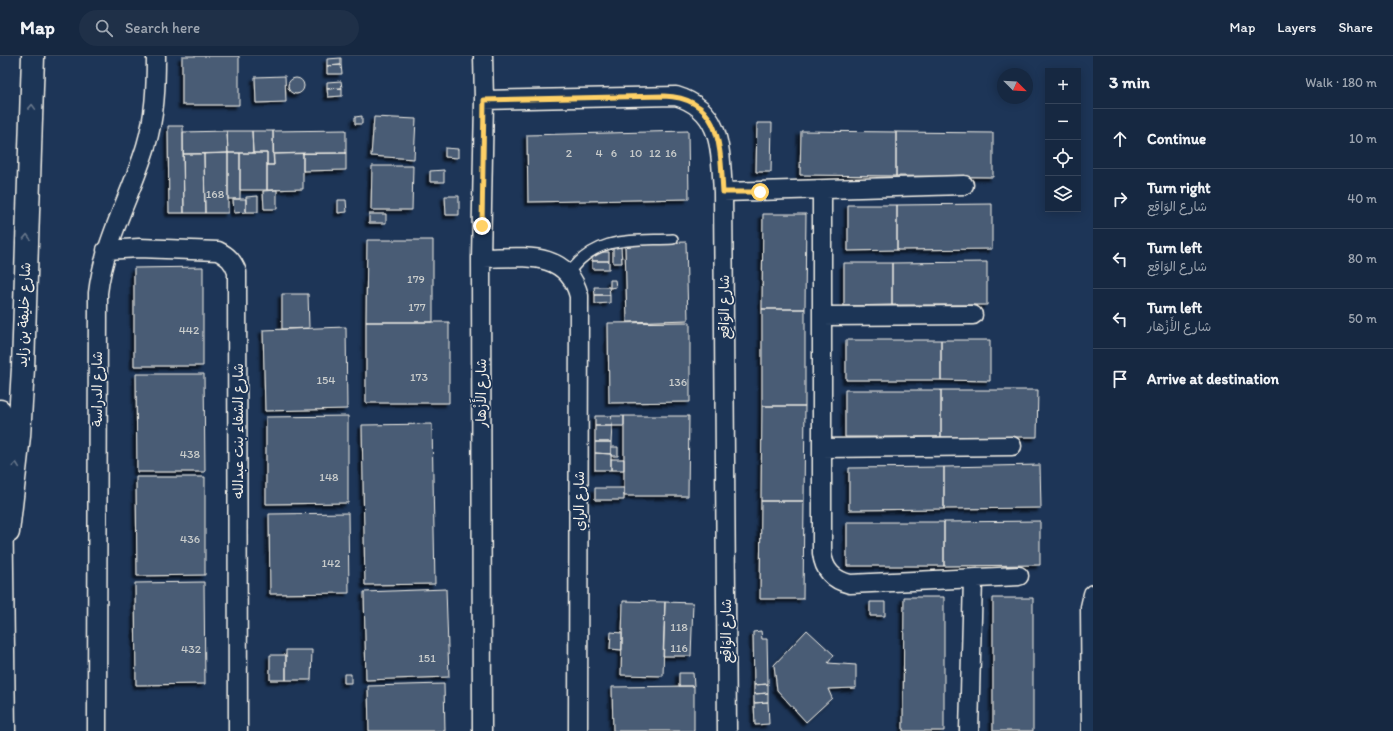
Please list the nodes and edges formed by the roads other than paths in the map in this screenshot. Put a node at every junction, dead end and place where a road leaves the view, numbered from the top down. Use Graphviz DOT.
graph roads {
  1 [pos="33,56"];
  2 [pos="156,56"];
  3 [pos="483,56"];
  4 [pos="484,100"];
  5 [pos="964,185"];
  6 [pos="822,190"];
  7 [pos="723,192"];
  8 [pos="673,239"];
  9 [pos="106,250"];
  10 [pos="481,258"];
  11 [pos="569,273"];
  12 [pos="973,315"];
  13 [pos="822,316"];
  14 [pos="0,411"];
  15 [pos="1012,446"];
  16 [pos="822,448"];
  17 [pos="2,573"];
  18 [pos="1020,576"];
  19 [pos="973,579"];
  20 [pos="1093,594"];
  21 [pos="4,731"];
  22 [pos="97,731"];
  23 [pos="238,731"];
  24 [pos="482,731"];
  25 [pos="578,731"];
  26 [pos="727,731"];
  27 [pos="969,731"];
  28 [pos="1091,731"];
  17 -- 1 [label="main road, شارع خليفة بن زايد, one-way"];
  2 -- 9 [label="street, شارع الدراسة"];
  3 -- 4 [label="street, شارع الأَزْهار"];
  4 -- 7 [label="street, شارع الوَاقِع"];
  4 -- 10 [label="street, شارع الأَزْهار"];
  5 -- 6 [label="street"];
  6 -- 7 [label="street"];
  6 -- 13 [label="street"];
  7 -- 26 [label="street, شارع الوَاقِع"];
  8 -- 11 [label="lane"];
  9 -- 22 [label="street, شارع الدراسة"];
  9 -- 23 [label="street, شارع الشفاء بنت عبدالله"];
  10 -- 11 [label="street"];
  10 -- 24 [label="street, شارع الأَزْهار"];
  11 -- 25 [label="street, شارع الراي"];
  12 -- 13 [label="street"];
  13 -- 16 [label="street"];
  14 -- 17 [label="main road, شارع خليفة بن زايد"];
  15 -- 16 [label="street"];
  16 -- 19 [label="street"];
  17 -- 21 [label="main road, شارع خليفة بن زايد"];
  18 -- 19 [label="street"];
  19 -- 27 [label="street"];
  20 -- 28 [label="street"];
}
